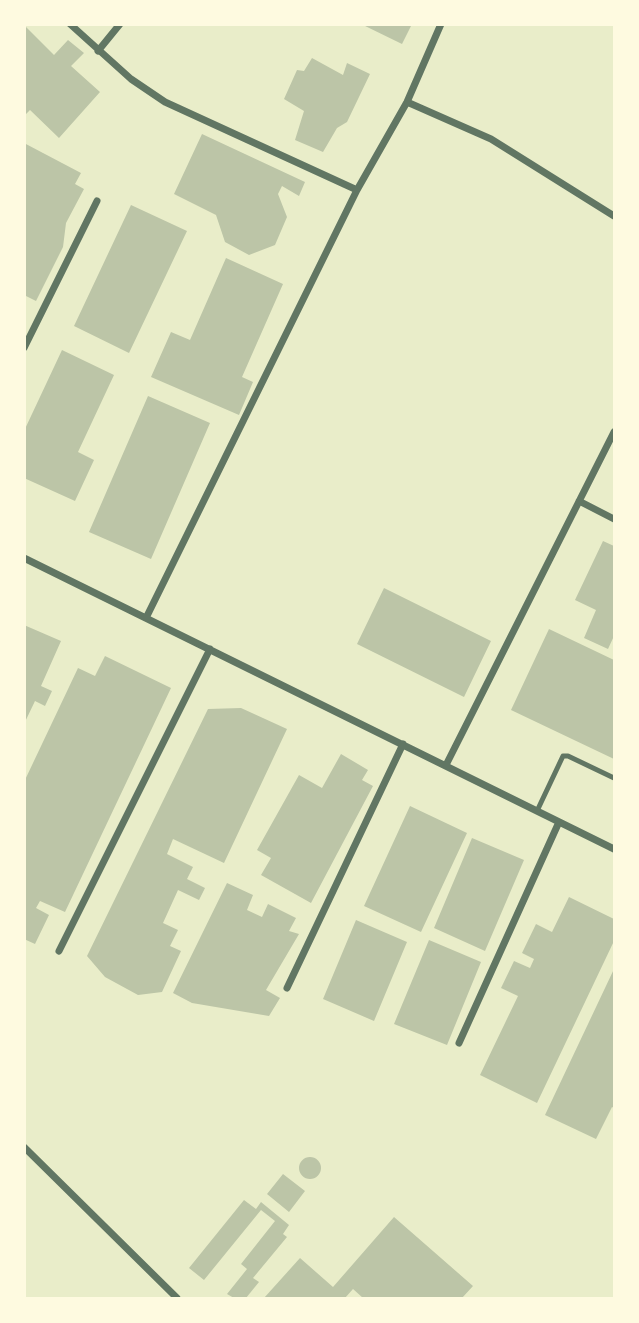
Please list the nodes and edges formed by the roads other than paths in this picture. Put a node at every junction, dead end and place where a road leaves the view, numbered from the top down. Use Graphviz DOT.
graph roads {
  1 [pos="69,24"];
  2 [pos="120,24"];
  3 [pos="442,24"];
  4 [pos="98,51"];
  5 [pos="407,102"];
  6 [pos="357,190"];
  7 [pos="97,201"];
  8 [pos="614,216"];
  9 [pos="24,348"];
  10 [pos="614,432"];
  11 [pos="579,501"];
  12 [pos="614,519"];
  13 [pos="24,558"];
  14 [pos="146,618"];
  15 [pos="210,649"];
  16 [pos="403,744"];
  17 [pos="446,765"];
  18 [pos="614,778"];
  19 [pos="537,811"];
  20 [pos="559,822"];
  21 [pos="614,849"];
  22 [pos="59,951"];
  23 [pos="287,988"];
  24 [pos="460,1043"];
  25 [pos="24,1147"];
  26 [pos="177,1298"];
  1 -- 4 [label="street"];
  2 -- 4 [label="street"];
  3 -- 5 [label="street"];
  4 -- 6 [label="street"];
  5 -- 6 [label="street"];
  5 -- 8 [label="street"];
  6 -- 14 [label="street"];
  7 -- 9 [label="street"];
  10 -- 11 [label="street"];
  11 -- 12 [label="street"];
  11 -- 17 [label="street"];
  13 -- 14 [label="street"];
  14 -- 15 [label="street"];
  15 -- 16 [label="street"];
  15 -- 22 [label="street"];
  16 -- 17 [label="street"];
  16 -- 23 [label="street"];
  17 -- 19 [label="street"];
  18 -- 19 [label="lane"];
  19 -- 20 [label="street"];
  20 -- 21 [label="street"];
  20 -- 24 [label="street"];
  25 -- 26 [label="street"];
}
